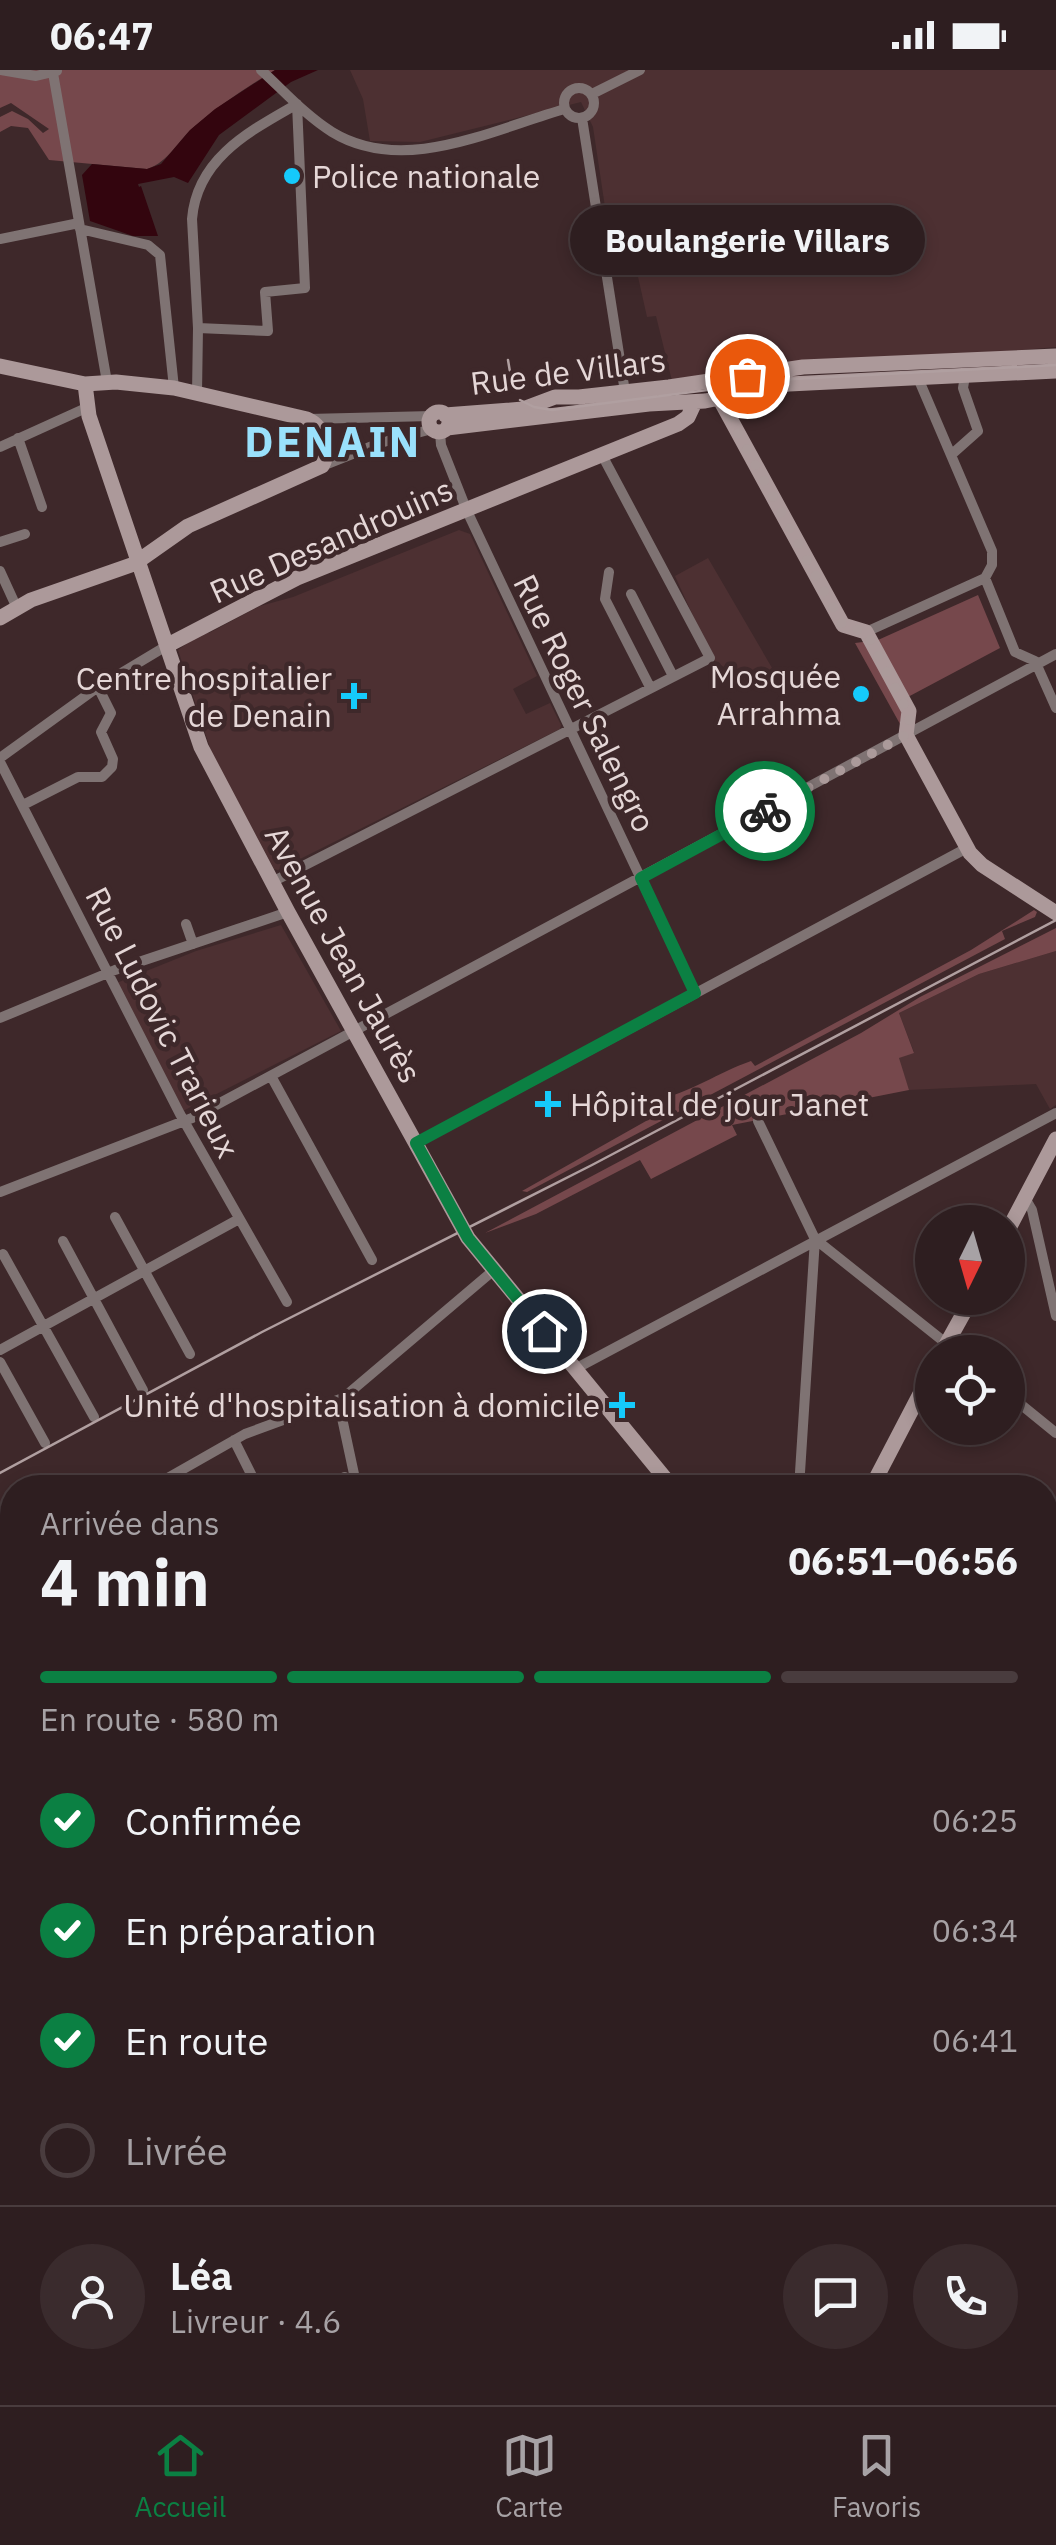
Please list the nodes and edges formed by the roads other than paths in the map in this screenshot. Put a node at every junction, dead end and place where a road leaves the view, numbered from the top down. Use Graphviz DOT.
graph roads {
  1 [pos="1,70"];
  2 [pos="261,70"];
  3 [pos="640,70"];
  4 [pos="55,71"];
  5 [pos="592,94"];
  6 [pos="297,104"];
  7 [pos="565,109"];
  8 [pos="582,118"];
  9 [pos="80,226"];
  10 [pos="0,239"];
  11 [pos="198,328"];
  12 [pos="1056,356"];
  13 [pos="0,366"];
  14 [pos="1056,370"];
  15 [pos="965,376"];
  16 [pos="718,378"];
  17 [pos="918,378"];
  18 [pos="107,382"];
  19 [pos="85,384"];
  20 [pos="174,388"];
  21 [pos="625,392"];
  22 [pos="197,393"];
  23 [pos="719,398"];
  24 [pos="695,402"];
  25 [pos="86,408"];
  26 [pos="307,419"];
  27 [pos="439,424"];
  28 [pos="18,438"];
  29 [pos="0,447"];
  30 [pos="602,456"];
  31 [pos="951,456"];
  32 [pos="322,466"];
  33 [pos="42,506"];
  34 [pos="467,510"];
  35 [pos="25,534"];
  36 [pos="0,542"];
  37 [pos="139,561"];
  38 [pos="0,571"];
  39 [pos="609,572"];
  40 [pos="985,578"];
  41 [pos="631,594"];
  42 [pos="16,606"];
  43 [pos="0,618"];
  44 [pos="866,632"];
  45 [pos="168,645"];
  46 [pos="1056,654"];
  47 [pos="1037,664"];
  48 [pos="673,676"];
  49 [pos="98,687"];
  50 [pos="650,687"];
  51 [pos="1056,708"];
  52 [pos="570,731"];
  53 [pos="906,735"];
  54 [pos="0,760"];
  55 [pos="23,805"];
  56 [pos="967,848"];
  57 [pos="641,878"];
  58 [pos="272,882"];
  59 [pos="288,912"];
  60 [pos="1055,912"];
  61 [pos="186,924"];
  62 [pos="192,944"];
  63 [pos="108,973"];
  64 [pos="695,993"];
  65 [pos="0,1018"];
  66 [pos="354,1031"];
  67 [pos="271,1076"];
  68 [pos="1056,1113"];
  69 [pos="758,1121"];
  70 [pos="184,1122"];
  71 [pos="1056,1139"];
  72 [pos="416,1143"];
  73 [pos="0,1192"];
  74 [pos="1025,1198"];
  75 [pos="1021,1205"];
  76 [pos="115,1217"];
  77 [pos="239,1219"];
  78 [pos="815,1239"];
  79 [pos="63,1241"];
  80 [pos="3,1254"];
  81 [pos="372,1260"];
  82 [pos="494,1270"];
  83 [pos="144,1271"];
  84 [pos="94,1299"];
  85 [pos="287,1302"];
  86 [pos="1056,1316"];
  87 [pos="44,1326"];
  88 [pos="930,1335"];
  89 [pos="0,1350"];
  90 [pos="190,1354"];
  91 [pos="0,1362"];
  92 [pos="575,1369"];
  93 [pos="142,1390"];
  94 [pos="343,1398"];
  95 [pos="915,1404"];
  96 [pos="1025,1408"];
  97 [pos="94,1417"];
  98 [pos="1056,1433"];
  99 [pos="234,1440"];
  100 [pos="46,1444"];
  101 [pos="173,1475"];
  102 [pos="252,1475"];
  103 [pos="350,1475"];
  104 [pos="663,1475"];
  105 [pos="800,1475"];
  106 [pos="878,1475"];
  1 -- 4 [label="street"];
  2 -- 6 [label="street"];
  3 -- 5 [label="street"];
  4 -- 9 [label="street"];
  5 -- 7 [label="street"];
  5 -- 8 [label="street"];
  6 -- 7 [label="street"];
  6 -- 11 [label="street"];
  6 -- 11 [label="street"];
  7 -- 8 [label="street"];
  8 -- 21 [label="street"];
  9 -- 10 [label="street"];
  9 -- 18 [label="street"];
  9 -- 20 [label="street"];
  11 -- 22 [label="street"];
  12 -- 16 [label="street, Rue de Villars"];
  13 -- 19 [label="street, Rue de Villars"];
  14 -- 15 [label="street, Rue de Villars"];
  15 -- 17 [label="street, Rue de Villars"];
  15 -- 31 [label="street"];
  16 -- 21 [label="street, Rue de Villars"];
  16 -- 23 [label="street"];
  17 -- 23 [label="street, Rue de Villars"];
  17 -- 31 [label="street"];
  18 -- 19 [label="street, Rue de Villars"];
  18 -- 20 [label="street, Rue de Villars"];
  19 -- 25 [label="street, Avenue Jean Jaurès"];
  20 -- 22 [label="street, Rue de Villars"];
  21 -- 27 [label="street, Rue de Villars"];
  22 -- 26 [label="street, Rue de Villars"];
  23 -- 24 [label="street, Rue de Villars"];
  23 -- 44 [label="street"];
  24 -- 27 [label="street, Rue de Villars"];
  24 -- 30 [label="street, Rue Desandrouins"];
  25 -- 28 [label="street"];
  25 -- 37 [label="street, Avenue Jean Jaurès"];
  26 -- 27 [label="street, Rue de Villars"];
  26 -- 32 [label="street"];
  27 -- 32 [label="street"];
  27 -- 34 [label="street, Rue Roger Salengro"];
  28 -- 29 [label="street"];
  28 -- 33 [label="street"];
  30 -- 34 [label="street, Rue Desandrouins"];
  30 -- 48 [label="street"];
  31 -- 40 [label="street"];
  32 -- 37 [label="street"];
  34 -- 45 [label="street, Rue Desandrouins"];
  34 -- 52 [label="street, Rue Roger Salengro"];
  35 -- 36 [label="street"];
  37 -- 42 [label="street"];
  37 -- 45 [label="street, Avenue Jean Jaurès"];
  38 -- 42 [label="street"];
  39 -- 50 [label="street"];
  40 -- 44 [label="street"];
  40 -- 47 [label="street"];
  41 -- 48 [label="street"];
  42 -- 43 [label="street"];
  44 -- 53 [label="street"];
  45 -- 49 [label="street, Rue Desandrouins"];
  45 -- 58 [label="street, Avenue Jean Jaurès"];
  46 -- 47 [label="street"];
  47 -- 51 [label="street"];
  47 -- 53 [label="street"];
  48 -- 50 [label="street"];
  49 -- 54 [label="street, Rue Desandrouins"];
  49 -- 55 [label="street"];
  50 -- 52 [label="street"];
  52 -- 57 [label="street, Rue Roger Salengro"];
  52 -- 58 [label="street"];
  53 -- 56 [label="street"];
  53 -- 57 [label="street"];
  54 -- 55 [label="street, Rue Ludovic Trarieux"];
  55 -- 63 [label="street, Rue Ludovic Trarieux"];
  56 -- 60 [label="street"];
  56 -- 64 [label="street"];
  57 -- 64 [label="street, Rue Roger Salengro"];
  57 -- 66 [label="street"];
  58 -- 59 [label="street, Avenue Jean Jaurès"];
  59 -- 62 [label="street"];
  59 -- 66 [label="street, Avenue Jean Jaurès"];
  61 -- 62 [label="street"];
  62 -- 63 [label="street"];
  63 -- 65 [label="street"];
  63 -- 70 [label="street, Rue Ludovic Trarieux"];
  64 -- 72 [label="street"];
  66 -- 67 [label="street"];
  66 -- 72 [label="street, Avenue Jean Jaurès"];
  67 -- 70 [label="street"];
  67 -- 81 [label="street"];
  68 -- 78 [label="street"];
  69 -- 78 [label="street"];
  70 -- 73 [label="street"];
  70 -- 77 [label="street, Rue Ludovic Trarieux"];
  71 -- 74 [label="street"];
  72 -- 82 [label="street, Avenue Jean Jaurès"];
  74 -- 75 [label="street"];
  74 -- 86 [label="street"];
  76 -- 83 [label="street"];
  77 -- 83 [label="street"];
  77 -- 85 [label="street, Rue Ludovic Trarieux"];
  78 -- 88 [label="street"];
  78 -- 92 [label="street"];
  78 -- 105 [label="street"];
  79 -- 84 [label="street"];
  80 -- 87 [label="street"];
  82 -- 92 [label="street, Avenue Jean Jaurès"];
  82 -- 94 [label="street"];
  83 -- 84 [label="street"];
  83 -- 90 [label="street"];
  84 -- 87 [label="street"];
  84 -- 93 [label="street"];
  87 -- 89 [label="street"];
  87 -- 97 [label="street"];
  91 -- 100 [label="street"];
  92 -- 104 [label="street, Avenue Jean Jaurès"];
  94 -- 99 [label="street"];
  94 -- 103 [label="street"];
  95 -- 106 [label="street"];
  96 -- 98 [label="street"];
  99 -- 101 [label="street"];
  99 -- 102 [label="street"];
}
